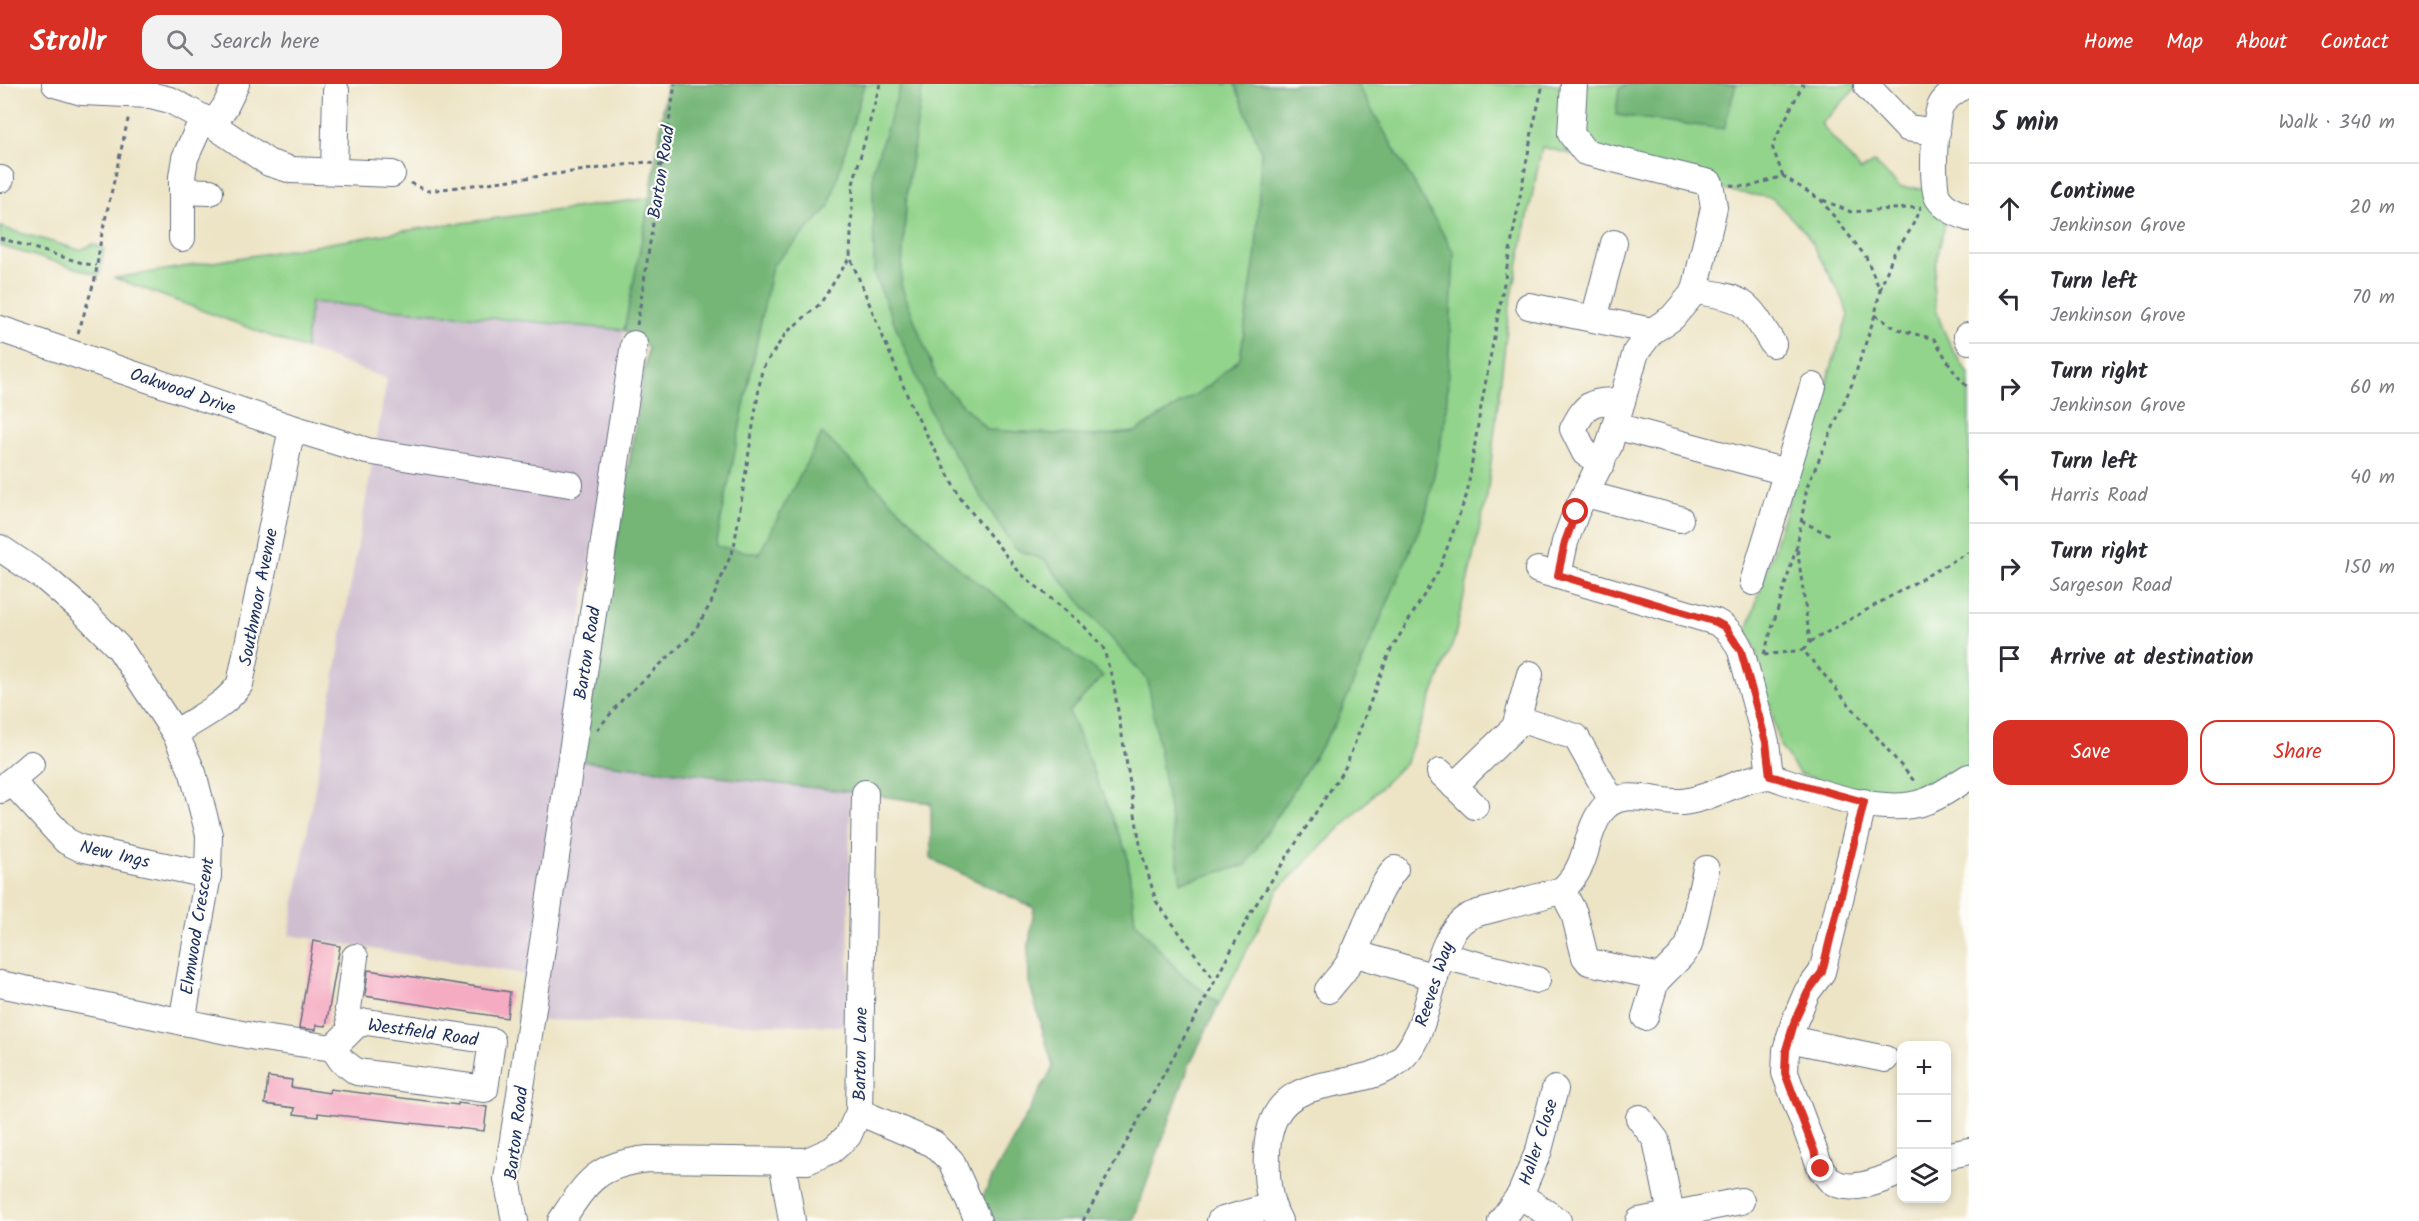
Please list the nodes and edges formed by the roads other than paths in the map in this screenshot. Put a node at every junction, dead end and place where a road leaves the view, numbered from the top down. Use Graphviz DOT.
graph roads {
  1 [pos="55,84"];
  2 [pos="236,84"];
  3 [pos="1574,84"];
  4 [pos="1966,84"];
  5 [pos="1867,86"];
  6 [pos="336,91"];
  7 [pos="208,121"];
  8 [pos="1937,132"];
  9 [pos="334,171"];
  10 [pos="392,174"];
  11 [pos="182,192"];
  12 [pos="210,192"];
  13 [pos="1969,218"];
  14 [pos="182,238"];
  15 [pos="1614,243"];
  16 [pos="1705,292"];
  17 [pos="1529,306"];
  18 [pos="1594,319"];
  19 [pos="0,329"];
  20 [pos="1652,331"];
  21 [pos="634,344"];
  22 [pos="1773,344"];
  23 [pos="1813,386"];
  24 [pos="1622,402"];
  25 [pos="1615,426"];
  26 [pos="292,428"];
  27 [pos="1602,463"];
  28 [pos="1786,472"];
  29 [pos="570,483"];
  30 [pos="1586,494"];
  31 [pos="1680,519"];
  32 [pos="0,548"];
  33 [pos="1753,582"];
  34 [pos="1530,674"];
  35 [pos="1518,719"];
  36 [pos="175,733"];
  37 [pos="31,764"];
  38 [pos="1770,776"];
  39 [pos="1969,777"];
  40 [pos="6,786"];
  41 [pos="865,793"];
  42 [pos="1612,801"];
  43 [pos="1864,802"];
  44 [pos="1475,806"];
  45 [pos="1395,869"];
  46 [pos="1706,869"];
  47 [pos="208,875"];
  48 [pos="1562,890"];
  49 [pos="1353,953"];
  50 [pos="355,957"];
  51 [pos="1439,967"];
  52 [pos="1660,977"];
  53 [pos="1537,980"];
  54 [pos="0,984"];
  55 [pos="1328,990"];
  56 [pos="1645,1017"];
  57 [pos="182,1022"];
  58 [pos="351,1028"];
  59 [pos="1789,1039"];
  60 [pos="333,1048"];
  61 [pos="1885,1059"];
  62 [pos="1555,1089"];
  63 [pos="859,1112"];
  64 [pos="1639,1118"];
  65 [pos="1969,1151"];
  66 [pos="1951,1155"];
  67 [pos="782,1161"];
  68 [pos="1897,1173"];
  69 [pos="1520,1195"];
  70 [pos="1741,1202"];
  71 [pos="1275,1213"];
  72 [pos="1671,1214"];
  73 [pos="515,1221"];
  74 [pos="561,1221"];
  75 [pos="792,1221"];
  76 [pos="978,1221"];
  77 [pos="1220,1221"];
  78 [pos="1501,1221"];
  79 [pos="1558,1221"];
  80 [pos="1639,1221"];
  1 -- 7 [label="street"];
  2 -- 7 [label="street"];
  3 -- 16 [label="street"];
  4 -- 8 [label="street"];
  5 -- 8 [label="street"];
  6 -- 9 [label="street"];
  7 -- 9 [label="street"];
  7 -- 11 [label="street"];
  8 -- 13 [label="street"];
  9 -- 10 [label="street"];
  11 -- 12 [label="street"];
  11 -- 14 [label="street"];
  15 -- 18 [label="street"];
  16 -- 20 [label="street"];
  16 -- 22 [label="street"];
  17 -- 18 [label="street"];
  18 -- 20 [label="street"];
  19 -- 26 [label="street, Oakwood Drive"];
  20 -- 24 [label="street"];
  21 -- 73 [label="street, Barton Road"];
  23 -- 28 [label="street"];
  24 -- 25 [label="street"];
  24 -- 27 [label="street"];
  25 -- 27 [label="street"];
  25 -- 28 [label="street"];
  26 -- 29 [label="street, Oakwood Drive"];
  26 -- 36 [label="street, Southmoor Avenue"];
  27 -- 30 [label="street"];
  28 -- 33 [label="street"];
  30 -- 31 [label="street"];
  30 -- 38 [label="street"];
  32 -- 36 [label="street, Elmwood Crescent"];
  34 -- 35 [label="street"];
  35 -- 42 [label="street"];
  35 -- 44 [label="street"];
  36 -- 47 [label="street, Elmwood Crescent"];
  37 -- 40 [label="street, New Ings"];
  38 -- 42 [label="street"];
  38 -- 43 [label="street"];
  39 -- 43 [label="street"];
  40 -- 47 [label="street, New Ings"];
  41 -- 63 [label="street, Barton Lane"];
  42 -- 48 [label="street"];
  43 -- 59 [label="street"];
  45 -- 49 [label="street"];
  46 -- 52 [label="street"];
  47 -- 57 [label="street, Elmwood Crescent"];
  48 -- 51 [label="street, Reeves Way"];
  48 -- 52 [label="street"];
  49 -- 51 [label="street"];
  49 -- 55 [label="street"];
  50 -- 58 [label="street"];
  51 -- 53 [label="street"];
  51 -- 71 [label="street, Reeves Way"];
  52 -- 56 [label="street"];
  54 -- 57 [label="street"];
  57 -- 60 [label="street"];
  58 -- 60 [label="street, Westfield Road"];
  58 -- 60 [label="street, Westfield Road"];
  59 -- 61 [label="street"];
  59 -- 68 [label="street"];
  62 -- 69 [label="street, Haller Close"];
  63 -- 67 [label="street, Barton Lane"];
  63 -- 76 [label="street"];
  64 -- 72 [label="street"];
  65 -- 66 [label="street"];
  67 -- 74 [label="street, Barton Lane"];
  67 -- 75 [label="street"];
  69 -- 78 [label="street, Haller Close"];
  69 -- 79 [label="street, Haller Close"];
  70 -- 72 [label="street"];
  71 -- 77 [label="street"];
  72 -- 80 [label="street"];
}
